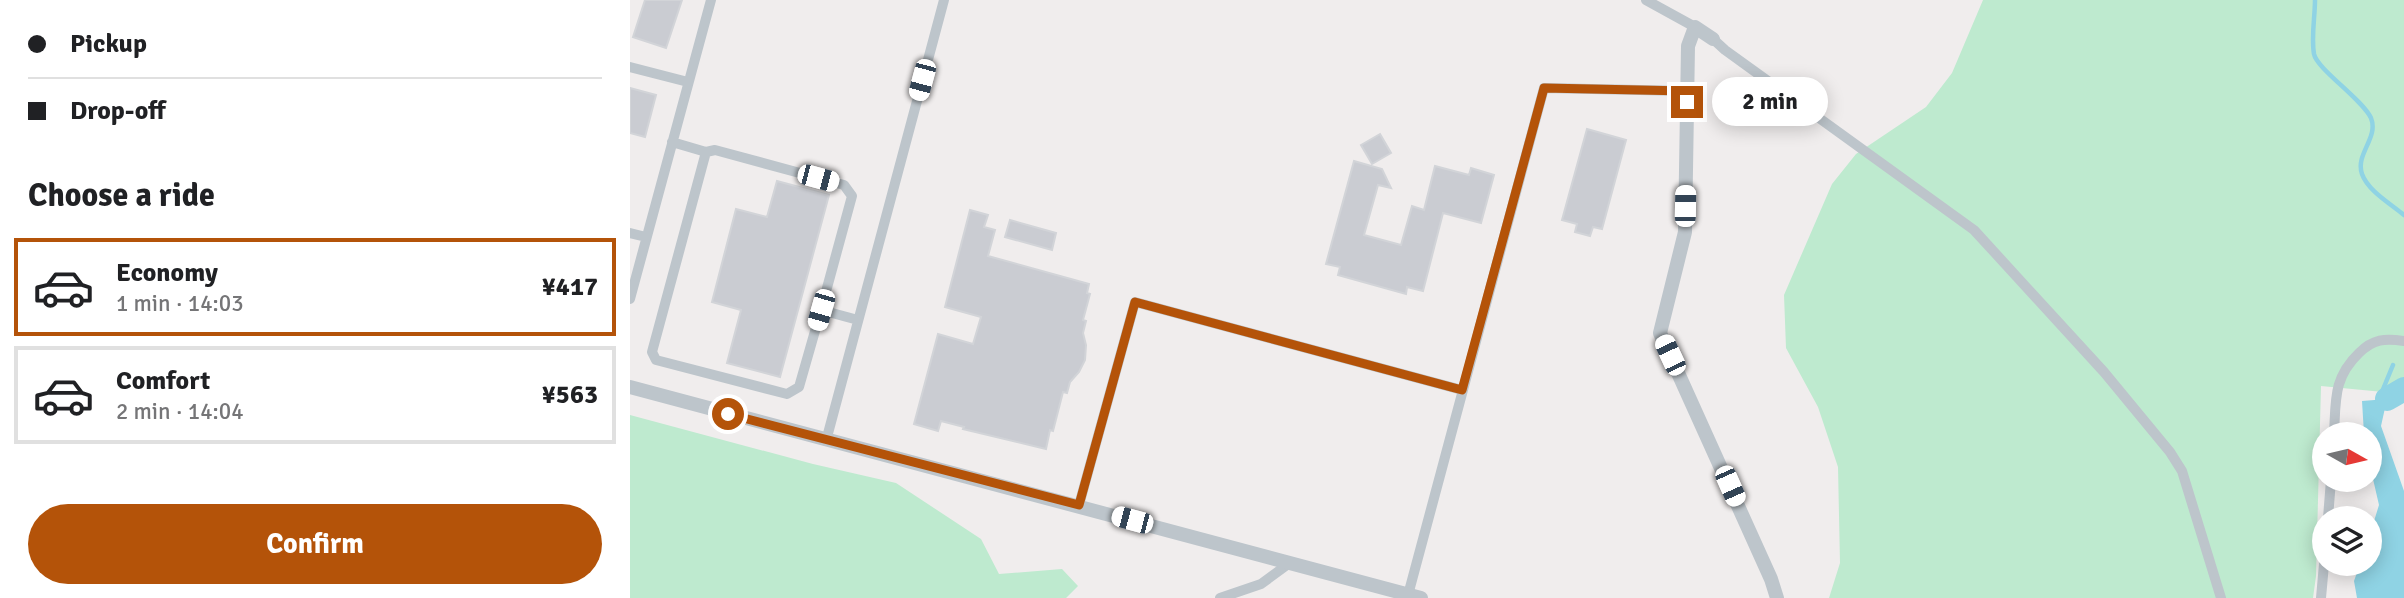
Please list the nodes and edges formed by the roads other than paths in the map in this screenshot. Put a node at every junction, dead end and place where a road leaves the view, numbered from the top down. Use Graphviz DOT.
graph roads {
  1 [pos="711,0"];
  2 [pos="944,0"];
  3 [pos="1646,0"];
  4 [pos="1695,27"];
  5 [pos="1713,39"];
  6 [pos="630,67"];
  7 [pos="688,82"];
  8 [pos="1687,91"];
  9 [pos="672,142"];
  10 [pos="706,152"];
  11 [pos="630,233"];
  12 [pos="646,237"];
  13 [pos="630,299"];
  14 [pos="821,310"];
  15 [pos="858,320"];
  16 [pos="2404,341"];
  17 [pos="630,387"];
  18 [pos="1462,390"];
  19 [pos="2335,422"];
  20 [pos="826,441"];
  21 [pos="1079,505"];
  22 [pos="1291,562"];
  23 [pos="2323,576"];
  24 [pos="1415,596"];
  25 [pos="1220,598"];
  26 [pos="1776,598"];
  27 [pos="2221,598"];
  28 [pos="2321,598"];
  1 -- 7 [label="street"];
  2 -- 15 [label="street"];
  3 -- 4 [label="street"];
  4 -- 5 [label="street"];
  4 -- 8 [label="street"];
  5 -- 27 [label="street"];
  6 -- 7 [label="street"];
  7 -- 9 [label="street"];
  8 -- 18 [label="street"];
  8 -- 26 [label="street"];
  9 -- 10 [label="street"];
  9 -- 12 [label="street"];
  10 -- 14 [label="street"];
  10 -- 14 [label="street"];
  11 -- 12 [label="street"];
  12 -- 13 [label="street"];
  14 -- 15 [label="street"];
  15 -- 20 [label="street"];
  16 -- 19 [label="street"];
  17 -- 20 [label="street"];
  18 -- 21 [label="street"];
  18 -- 24 [label="street"];
  20 -- 21 [label="street"];
  21 -- 22 [label="street"];
  22 -- 24 [label="street"];
  22 -- 25 [label="street"];
  23 -- 28 [label="street"];
}
